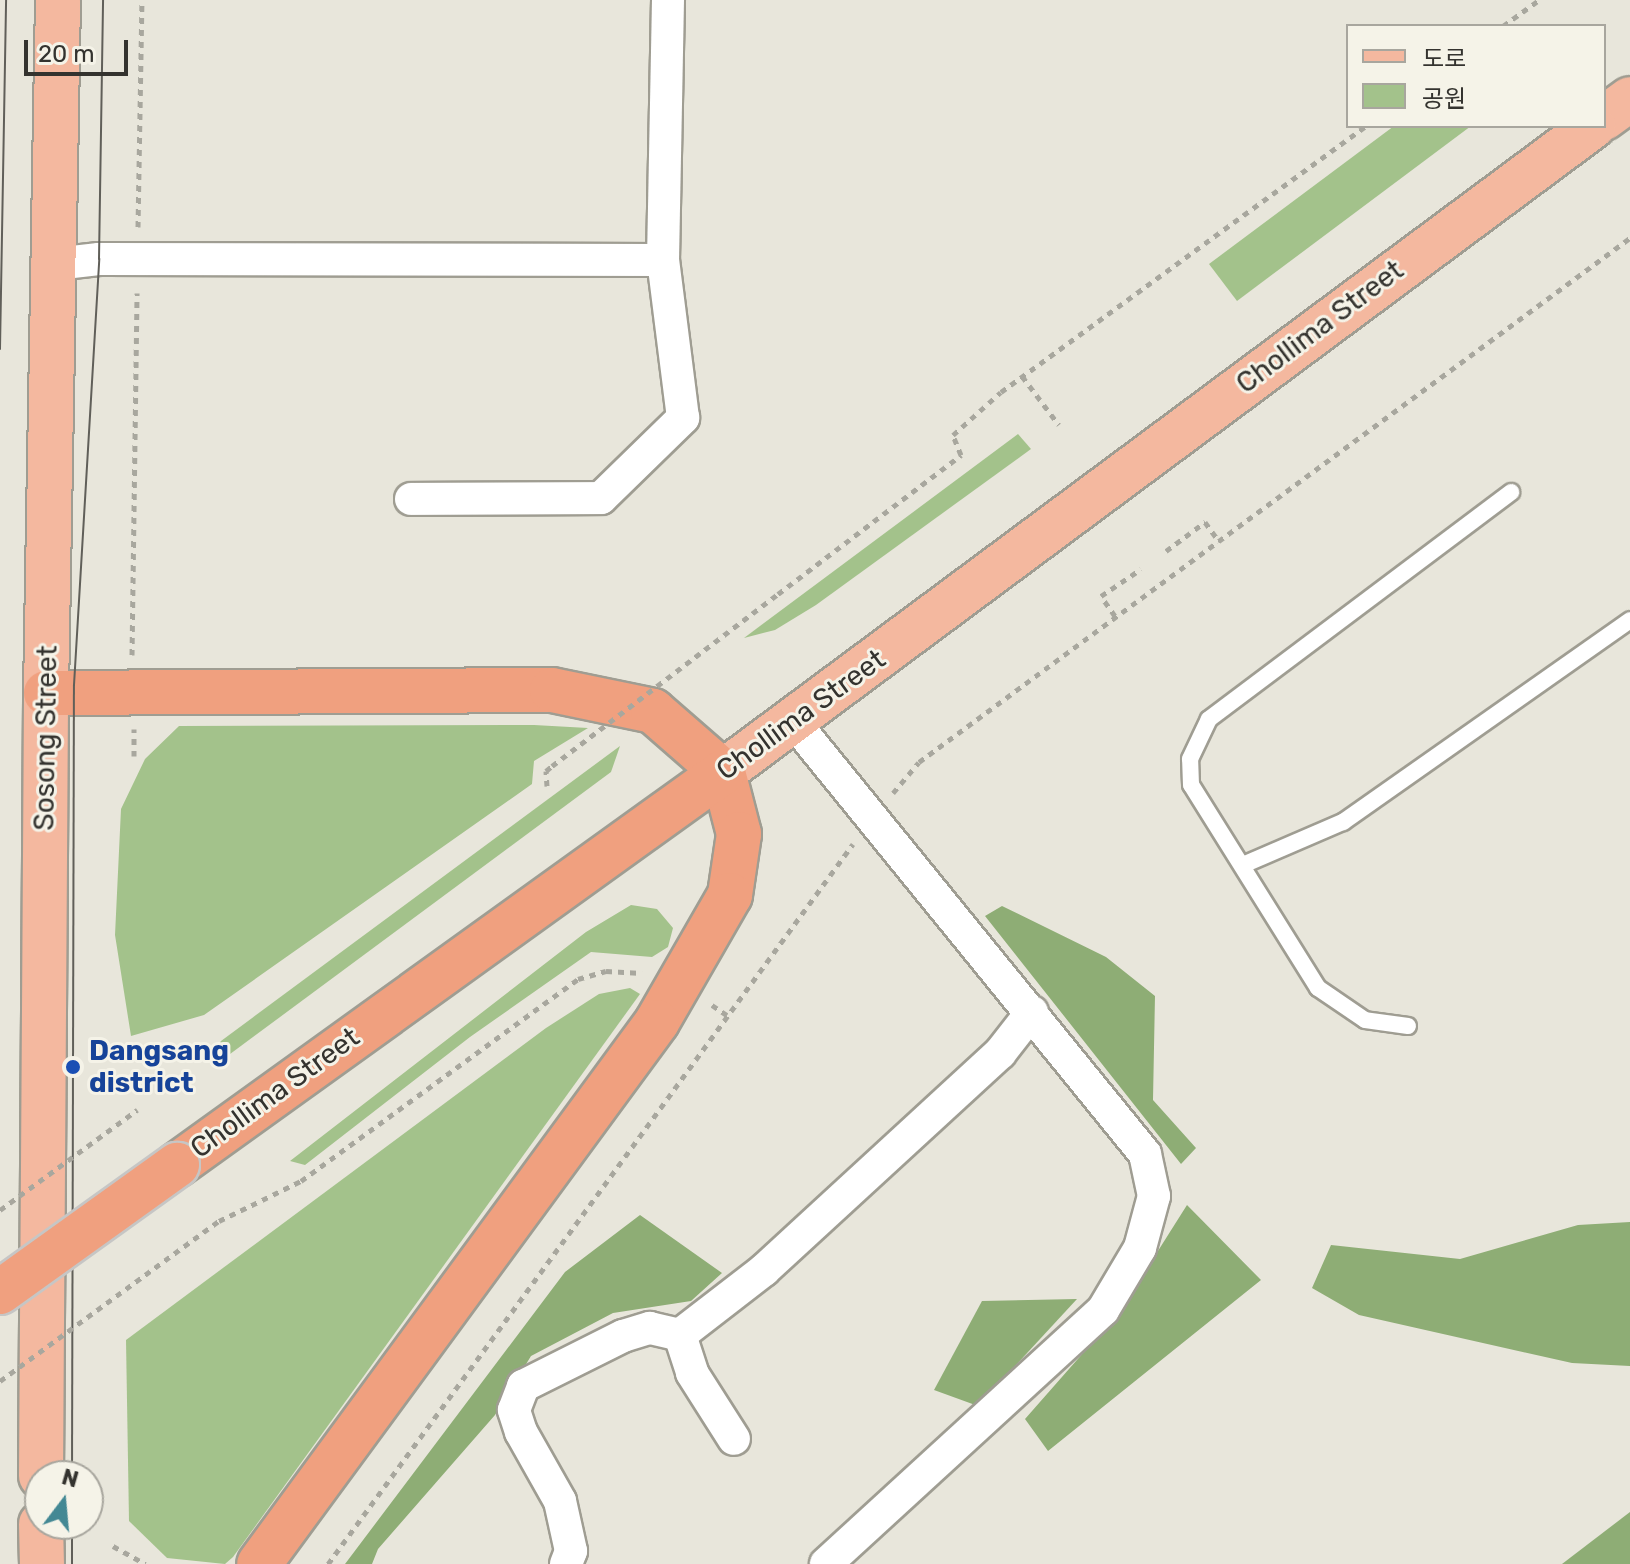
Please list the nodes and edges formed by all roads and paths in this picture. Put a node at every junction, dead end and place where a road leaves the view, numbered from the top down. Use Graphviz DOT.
graph roads {
  1 [pos="58,0"];
  2 [pos="142,0"];
  3 [pos="668,0"];
  4 [pos="1539,0"];
  5 [pos="1506,24"];
  6 [pos="1630,99"];
  7 [pos="1606,117"];
  8 [pos="1363,128"];
  9 [pos="1590,128"];
  10 [pos="137,259"];
  11 [pos="663,260"];
  12 [pos="55,264"];
  13 [pos="1022,376"];
  14 [pos="1059,425"];
  15 [pos="1511,492"];
  16 [pos="411,499"];
  17 [pos="1219,541"];
  18 [pos="1166,551"];
  19 [pos="1141,569"];
  20 [pos="1115,616"];
  21 [pos="1630,620"];
  22 [pos="46,693"];
  23 [pos="134,693"];
  24 [pos="793,721"];
  25 [pos="134,756"];
  26 [pos="723,772"];
  27 [pos="547,786"];
  28 [pos="1243,865"];
  29 [pos="680,983"];
  30 [pos="1032,1012"];
  31 [pos="727,1015"];
  32 [pos="1408,1026"];
  33 [pos="137,1110"];
  34 [pos="0,1210"];
  35 [pos="0,1292"];
  36 [pos="680,1335"];
  37 [pos="0,1381"];
  38 [pos="734,1439"];
  39 [pos="41,1460"];
  40 [pos="41,1540"];
  41 [pos="113,1546"];
  42 [pos="42,1564"];
  43 [pos="145,1564"];
  44 [pos="259,1564"];
  45 [pos="566,1564"];
  46 [pos="826,1564"];
  1 -- 12 [label="main road, Sosong Street"];
  2 -- 10 [label="path"];
  3 -- 11 [label="street"];
  4 -- 5 [label="path"];
  6 -- 7 [label="main road"];
  8 -- 13 [label="path"];
  9 -- 24 [label="main road, Chollima Street"];
  10 -- 11 [label="street"];
  10 -- 12 [label="street"];
  10 -- 23 [label="path"];
  11 -- 16 [label="street"];
  12 -- 22 [label="main road, Sosong Street"];
  13 -- 14 [label="path"];
  13 -- 27 [label="path, bridge"];
  15 -- 28 [label="lane"];
  17 -- 18 [label="path"];
  19 -- 20 [label="path"];
  21 -- 28 [label="lane"];
  22 -- 23 [label="highway"];
  22 -- 39 [label="main road, Sosong Street"];
  23 -- 25 [label="path"];
  23 -- 26 [label="highway"];
  24 -- 26 [label="main road, Chollima Street"];
  24 -- 30 [label="street"];
  26 -- 29 [label="highway"];
  26 -- 35 [label="highway, Chollima Street, bridge"];
  28 -- 32 [label="lane"];
  29 -- 31 [label="path"];
  29 -- 37 [label="path, bridge"];
  29 -- 44 [label="highway"];
  30 -- 36 [label="street"];
  30 -- 46 [label="street"];
  33 -- 34 [label="path, bridge"];
  36 -- 38 [label="street"];
  36 -- 45 [label="street"];
  40 -- 42 [label="main road"];
  41 -- 43 [label="path"];
}
